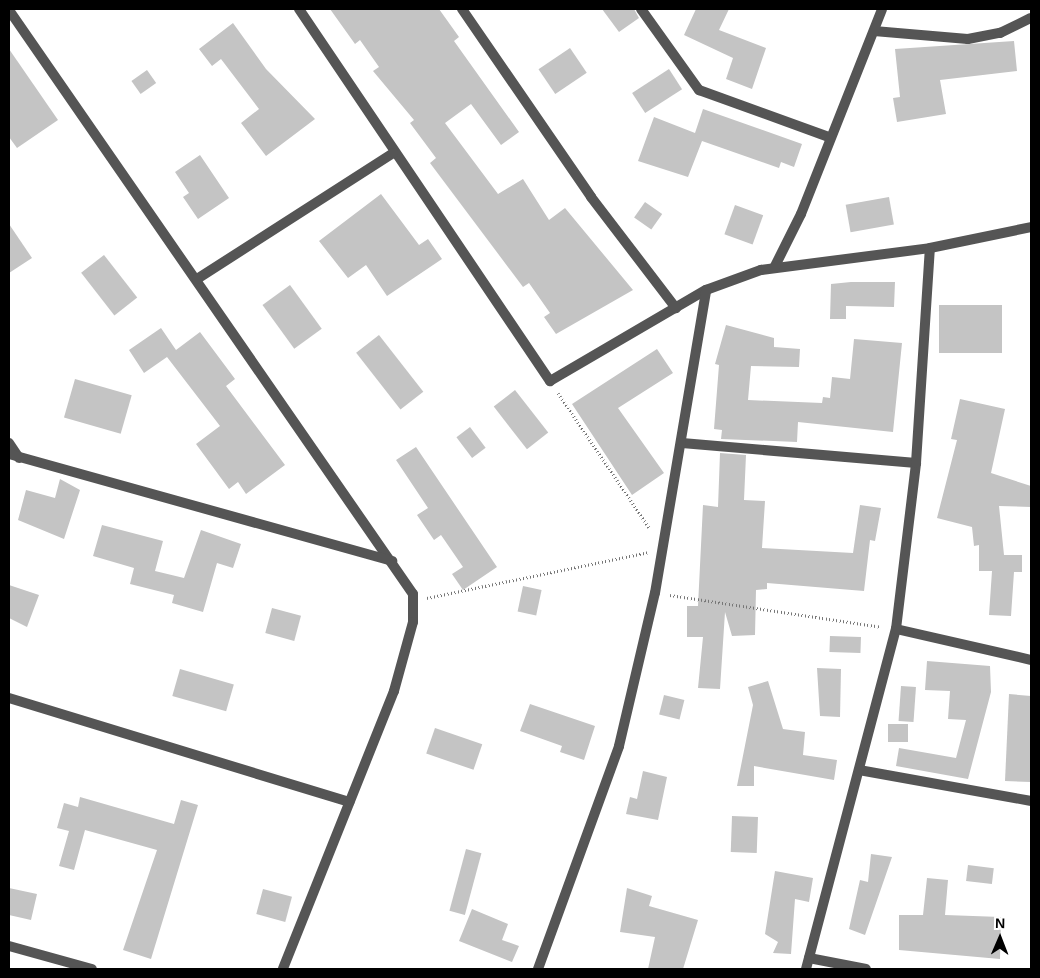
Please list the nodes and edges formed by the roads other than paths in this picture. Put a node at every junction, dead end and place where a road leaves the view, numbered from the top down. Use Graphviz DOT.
graph roads {
  1 [pos="299,9"];
  2 [pos="462,9"];
  3 [pos="641,9"];
  4 [pos="882,9"];
  5 [pos="9,10"];
  6 [pos="1031,18"];
  7 [pos="874,31"];
  8 [pos="829,137"];
  9 [pos="393,153"];
  10 [pos="1031,227"];
  11 [pos="930,248"];
  12 [pos="774,268"];
  13 [pos="197,279"];
  14 [pos="706,290"];
  15 [pos="676,308"];
  16 [pos="9,443"];
  17 [pos="682,443"];
  18 [pos="14,456"];
  19 [pos="916,463"];
  20 [pos="392,561"];
  21 [pos="896,629"];
  22 [pos="1031,660"];
  23 [pos="9,698"];
  24 [pos="859,770"];
  25 [pos="1031,801"];
  26 [pos="349,802"];
  27 [pos="9,946"];
  28 [pos="809,958"];
  29 [pos="92,969"];
  30 [pos="283,969"];
  31 [pos="538,969"];
  32 [pos="806,969"];
  33 [pos="866,969"];
  1 -- 9 [label="street"];
  2 -- 15 [label="street"];
  3 -- 8 [label="street"];
  4 -- 7 [label="street"];
  5 -- 13 [label="street"];
  6 -- 7 [label="street"];
  7 -- 8 [label="street"];
  8 -- 12 [label="street"];
  9 -- 13 [label="street"];
  9 -- 15 [label="street"];
  10 -- 11 [label="street"];
  11 -- 12 [label="street"];
  11 -- 19 [label="street"];
  12 -- 14 [label="street"];
  13 -- 20 [label="street"];
  14 -- 15 [label="street"];
  14 -- 17 [label="street"];
  16 -- 18 [label="street"];
  17 -- 19 [label="street"];
  17 -- 31 [label="street"];
  18 -- 20 [label="street"];
  19 -- 21 [label="street"];
  20 -- 26 [label="street"];
  21 -- 22 [label="street"];
  21 -- 24 [label="street"];
  23 -- 26 [label="street"];
  24 -- 25 [label="street"];
  24 -- 28 [label="street"];
  26 -- 30 [label="street"];
  27 -- 29 [label="street"];
  28 -- 32 [label="street"];
  28 -- 33 [label="street"];
}
